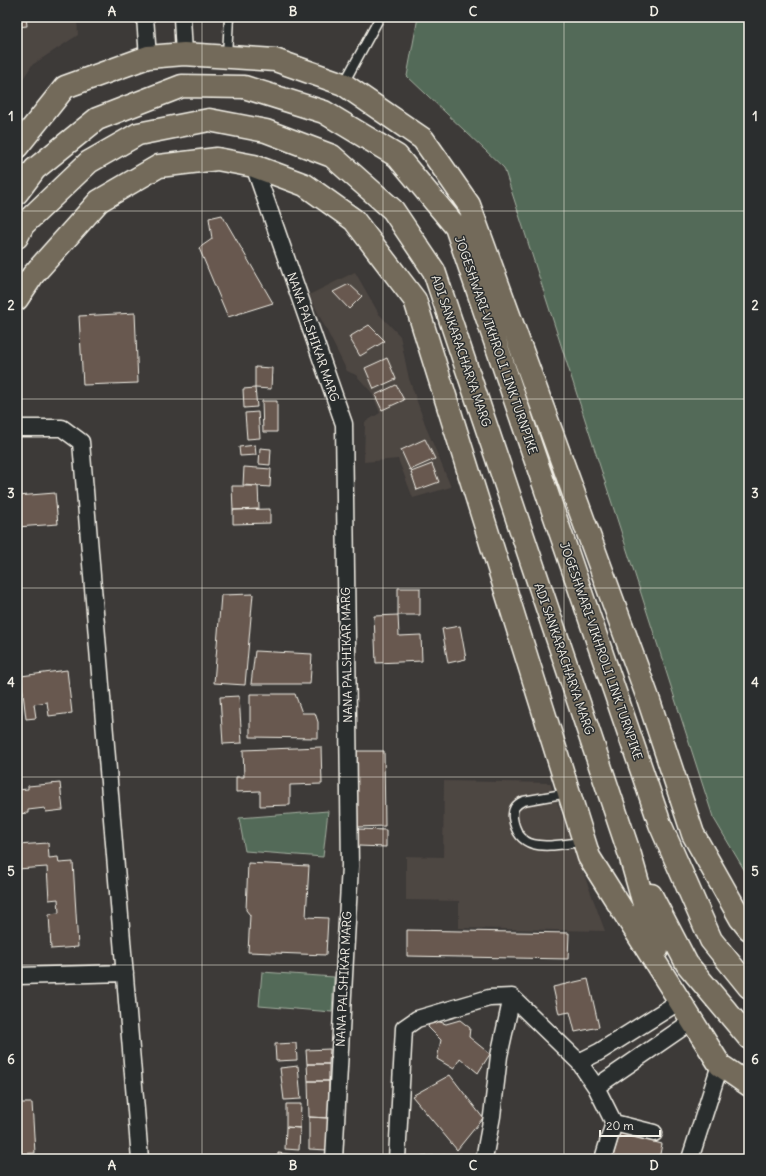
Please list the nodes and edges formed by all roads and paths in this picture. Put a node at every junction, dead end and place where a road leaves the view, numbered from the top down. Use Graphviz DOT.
graph roads {
  1 [pos="145,17"];
  2 [pos="182,17"];
  3 [pos="229,17"];
  4 [pos="380,17"];
  5 [pos="184,54"];
  6 [pos="148,57"];
  7 [pos="227,57"];
  8 [pos="343,84"];
  9 [pos="17,147"];
  10 [pos="254,166"];
  11 [pos="17,193"];
  12 [pos="17,237"];
  13 [pos="17,299"];
  14 [pos="17,428"];
  15 [pos="569,793"];
  16 [pos="584,842"];
  17 [pos="669,844"];
  18 [pos="630,855"];
  19 [pos="726,893"];
  20 [pos="749,929"];
  21 [pos="125,973"];
  22 [pos="663,973"];
  23 [pos="17,976"];
  24 [pos="749,987"];
  25 [pos="512,997"];
  26 [pos="680,1001"];
  27 [pos="692,1021"];
  28 [pos="749,1038"];
  29 [pos="579,1062"];
  30 [pos="720,1065"];
  31 [pos="749,1085"];
  32 [pos="596,1087"];
  33 [pos="614,1123"];
  34 [pos="654,1133"];
  35 [pos="140,1159"];
  36 [pos="334,1159"];
  37 [pos="397,1159"];
  38 [pos="484,1159"];
  39 [pos="603,1159"];
  40 [pos="690,1159"];
  1 -- 6 [label="street"];
  2 -- 5 [label="street"];
  3 -- 7 [label="lane"];
  4 -- 8 [label="lane"];
  5 -- 6 [label="main road"];
  5 -- 7 [label="main road"];
  6 -- 9 [label="main road"];
  7 -- 8 [label="main road"];
  8 -- 19 [label="main road"];
  10 -- 13 [label="main road"];
  10 -- 15 [label="main road"];
  10 -- 36 [label="street, NANA PALSHIKAR MARG"];
  11 -- 17 [label="main road, JOGESHWARI-VIKHROLI LINK TURNPIKE"];
  12 -- 18 [label="main road, ADI SANKARACHARYA MARG"];
  14 -- 21 [label="street"];
  15 -- 16 [label="main road"];
  15 -- 16 [label="lane"];
  16 -- 22 [label="main road"];
  17 -- 19 [label="main road"];
  17 -- 24 [label="main road, JOGESHWARI-VIKHROLI LINK TURNPIKE"];
  18 -- 22 [label="main road"];
  18 -- 28 [label="main road"];
  19 -- 20 [label="main road"];
  21 -- 23 [label="street"];
  21 -- 35 [label="street"];
  22 -- 26 [label="main road"];
  25 -- 29 [label="street"];
  25 -- 37 [label="street"];
  25 -- 38 [label="street"];
  26 -- 27 [label="main road"];
  26 -- 29 [label="street"];
  27 -- 30 [label="main road"];
  27 -- 32 [label="street"];
  29 -- 32 [label="street"];
  30 -- 31 [label="main road"];
  30 -- 40 [label="street"];
  32 -- 33 [label="street"];
  33 -- 34 [label="street"];
  33 -- 39 [label="street"];
}
